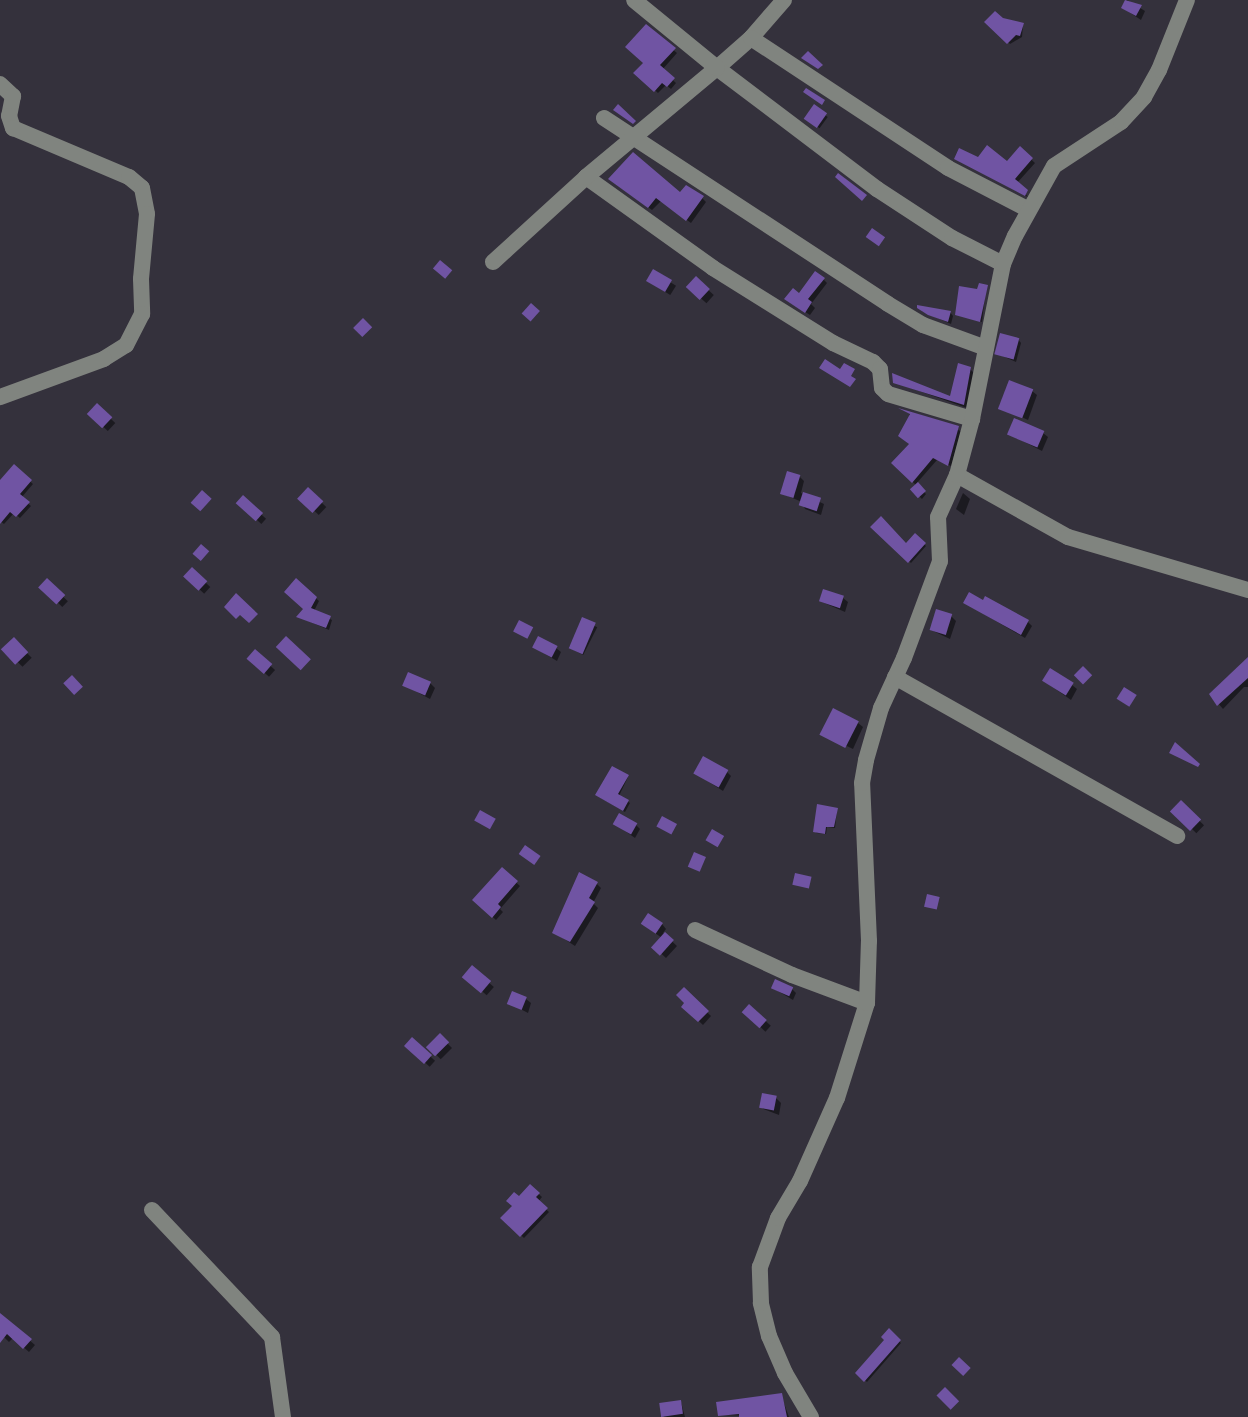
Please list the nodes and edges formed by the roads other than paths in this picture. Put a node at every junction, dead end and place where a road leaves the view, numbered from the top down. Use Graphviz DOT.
graph roads {
  1 [pos="634,0"];
  2 [pos="784,0"];
  3 [pos="1187,0"];
  4 [pos="751,38"];
  5 [pos="717,68"];
  6 [pos="0,84"];
  7 [pos="604,118"];
  8 [pos="635,139"];
  9 [pos="586,177"];
  10 [pos="1027,209"];
  11 [pos="493,262"];
  12 [pos="1003,264"];
  13 [pos="986,348"];
  14 [pos="0,397"];
  15 [pos="972,419"];
  16 [pos="957,475"];
  17 [pos="1248,590"];
  18 [pos="895,677"];
  19 [pos="1177,836"];
  20 [pos="695,930"];
  21 [pos="867,1003"];
  22 [pos="152,1210"];
  23 [pos="283,1417"];
  24 [pos="811,1417"];
  1 -- 5 [label="street"];
  2 -- 4 [label="street"];
  3 -- 10 [label="street"];
  4 -- 5 [label="street"];
  4 -- 10 [label="street"];
  5 -- 8 [label="street"];
  5 -- 12 [label="street"];
  6 -- 14 [label="street"];
  7 -- 8 [label="street"];
  8 -- 9 [label="street"];
  8 -- 13 [label="street"];
  9 -- 11 [label="street"];
  9 -- 15 [label="street"];
  10 -- 12 [label="street"];
  12 -- 13 [label="street"];
  13 -- 15 [label="street"];
  15 -- 16 [label="street"];
  16 -- 17 [label="street"];
  16 -- 18 [label="street"];
  18 -- 19 [label="street"];
  18 -- 21 [label="street"];
  20 -- 21 [label="street"];
  21 -- 24 [label="street"];
  22 -- 23 [label="street"];
}
